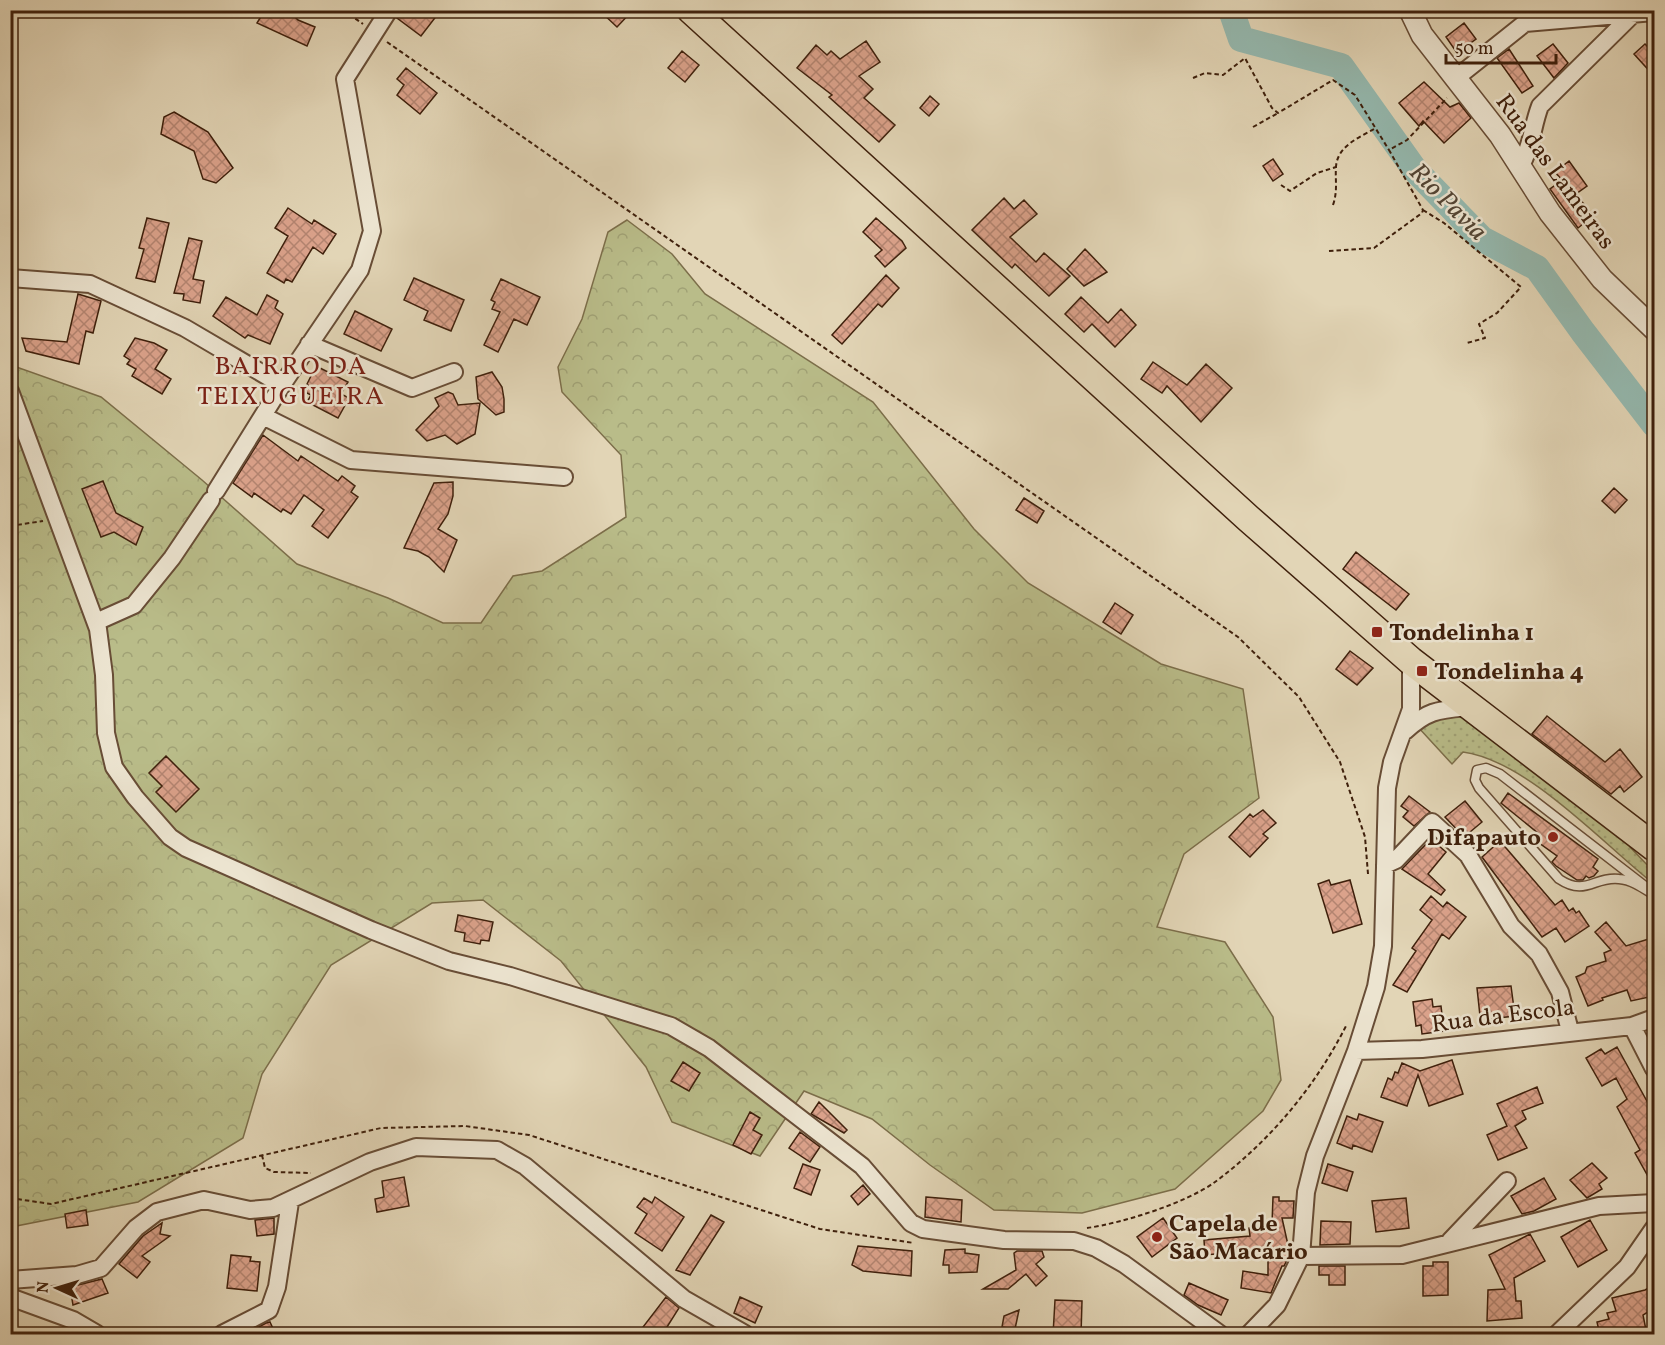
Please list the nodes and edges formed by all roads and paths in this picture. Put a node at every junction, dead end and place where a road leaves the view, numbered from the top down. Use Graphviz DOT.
graph roads {
  1 [pos="343,10"];
  2 [pos="389,10"];
  3 [pos="1410,10"];
  4 [pos="1654,12"];
  5 [pos="704,14"];
  6 [pos="1632,15"];
  7 [pos="374,33"];
  8 [pos="1193,78"];
  9 [pos="1457,79"];
  10 [pos="1278,114"];
  11 [pos="1253,127"];
  12 [pos="1376,129"];
  13 [pos="1390,150"];
  14 [pos="1336,167"];
  15 [pos="1520,167"];
  16 [pos="1281,185"];
  17 [pos="1333,204"];
  18 [pos="1423,210"];
  19 [pos="1329,251"];
  20 [pos="10,278"];
  21 [pos="1654,329"];
  22 [pos="1467,343"];
  23 [pos="309,344"];
  24 [pos="454,372"];
  25 [pos="282,385"];
  26 [pos="10,391"];
  27 [pos="263,416"];
  28 [pos="564,477"];
  29 [pos="58,519"];
  30 [pos="10,526"];
  31 [pos="96,622"];
  32 [pos="1410,661"];
  33 [pos="1437,683"];
  34 [pos="1411,693"];
  35 [pos="1469,707"];
  36 [pos="1435,710"];
  37 [pos="1405,732"];
  38 [pos="1652,852"];
  39 [pos="1385,865"];
  40 [pos="1369,885"];
  41 [pos="1654,894"];
  42 [pos="1349,1018"];
  43 [pos="1654,1018"];
  44 [pos="1632,1026"];
  45 [pos="1570,1031"];
  46 [pos="1356,1051"];
  47 [pos="1654,1069"];
  48 [pos="262,1155"];
  49 [pos="338,1178"];
  50 [pos="1507,1181"];
  51 [pos="10,1198"];
  52 [pos="290,1202"];
  53 [pos="1654,1203"];
  54 [pos="1086,1228"];
  55 [pos="1654,1228"];
  56 [pos="1450,1241"];
  57 [pos="924,1243"];
  58 [pos="1301,1256"];
  59 [pos="10,1280"];
  60 [pos="10,1297"];
  61 [pos="97,1335"];
  62 [pos="222,1335"];
  63 [pos="745,1335"];
  64 [pos="1220,1335"];
  65 [pos="1249,1335"];
  66 [pos="1557,1335"];
  1 -- 7 [label="path"];
  2 -- 7 [label="street"];
  3 -- 9 [label="street, Rua das Lameiras"];
  4 -- 6 [label="street"];
  5 -- 32 [label="main road"];
  6 -- 9 [label="street"];
  6 -- 15 [label="street"];
  7 -- 23 [label="street"];
  7 -- 40 [label="path"];
  8 -- 10 [label="path"];
  9 -- 13 [label="path"];
  9 -- 15 [label="street, Rua das Lameiras"];
  10 -- 11 [label="path"];
  10 -- 12 [label="path"];
  12 -- 13 [label="path"];
  12 -- 14 [label="path"];
  13 -- 18 [label="path"];
  14 -- 16 [label="path"];
  14 -- 17 [label="path"];
  15 -- 21 [label="street, Rua das Lameiras"];
  18 -- 19 [label="path"];
  18 -- 22 [label="path"];
  20 -- 25 [label="street"];
  23 -- 24 [label="street"];
  23 -- 25 [label="street"];
  25 -- 27 [label="street"];
  26 -- 29 [label="street"];
  27 -- 28 [label="street"];
  27 -- 31 [label="street"];
  29 -- 30 [label="path"];
  29 -- 31 [label="street"];
  31 -- 64 [label="street"];
  32 -- 33 [label="main road"];
  32 -- 34 [label="street"];
  33 -- 34 [label="street"];
  33 -- 35 [label="main road"];
  33 -- 36 [label="street"];
  34 -- 37 [label="street"];
  35 -- 36 [label="street"];
  35 -- 38 [label="main road"];
  36 -- 37 [label="street"];
  37 -- 39 [label="street"];
  39 -- 45 [label="street"];
  39 -- 46 [label="street"];
  41 -- 41 [label="lane"];
  42 -- 54 [label="path"];
  43 -- 44 [label="street, Rua da Escola"];
  44 -- 45 [label="street, Rua da Escola"];
  44 -- 47 [label="street"];
  45 -- 46 [label="street, Rua da Escola"];
  46 -- 58 [label="street"];
  48 -- 49 [label="path"];
  48 -- 51 [label="path"];
  48 -- 57 [label="path"];
  49 -- 52 [label="street"];
  49 -- 63 [label="street"];
  50 -- 56 [label="street"];
  52 -- 59 [label="street"];
  52 -- 62 [label="street"];
  53 -- 56 [label="street"];
  55 -- 66 [label="street"];
  56 -- 58 [label="street"];
  58 -- 65 [label="street"];
  60 -- 61 [label="street"];
}
